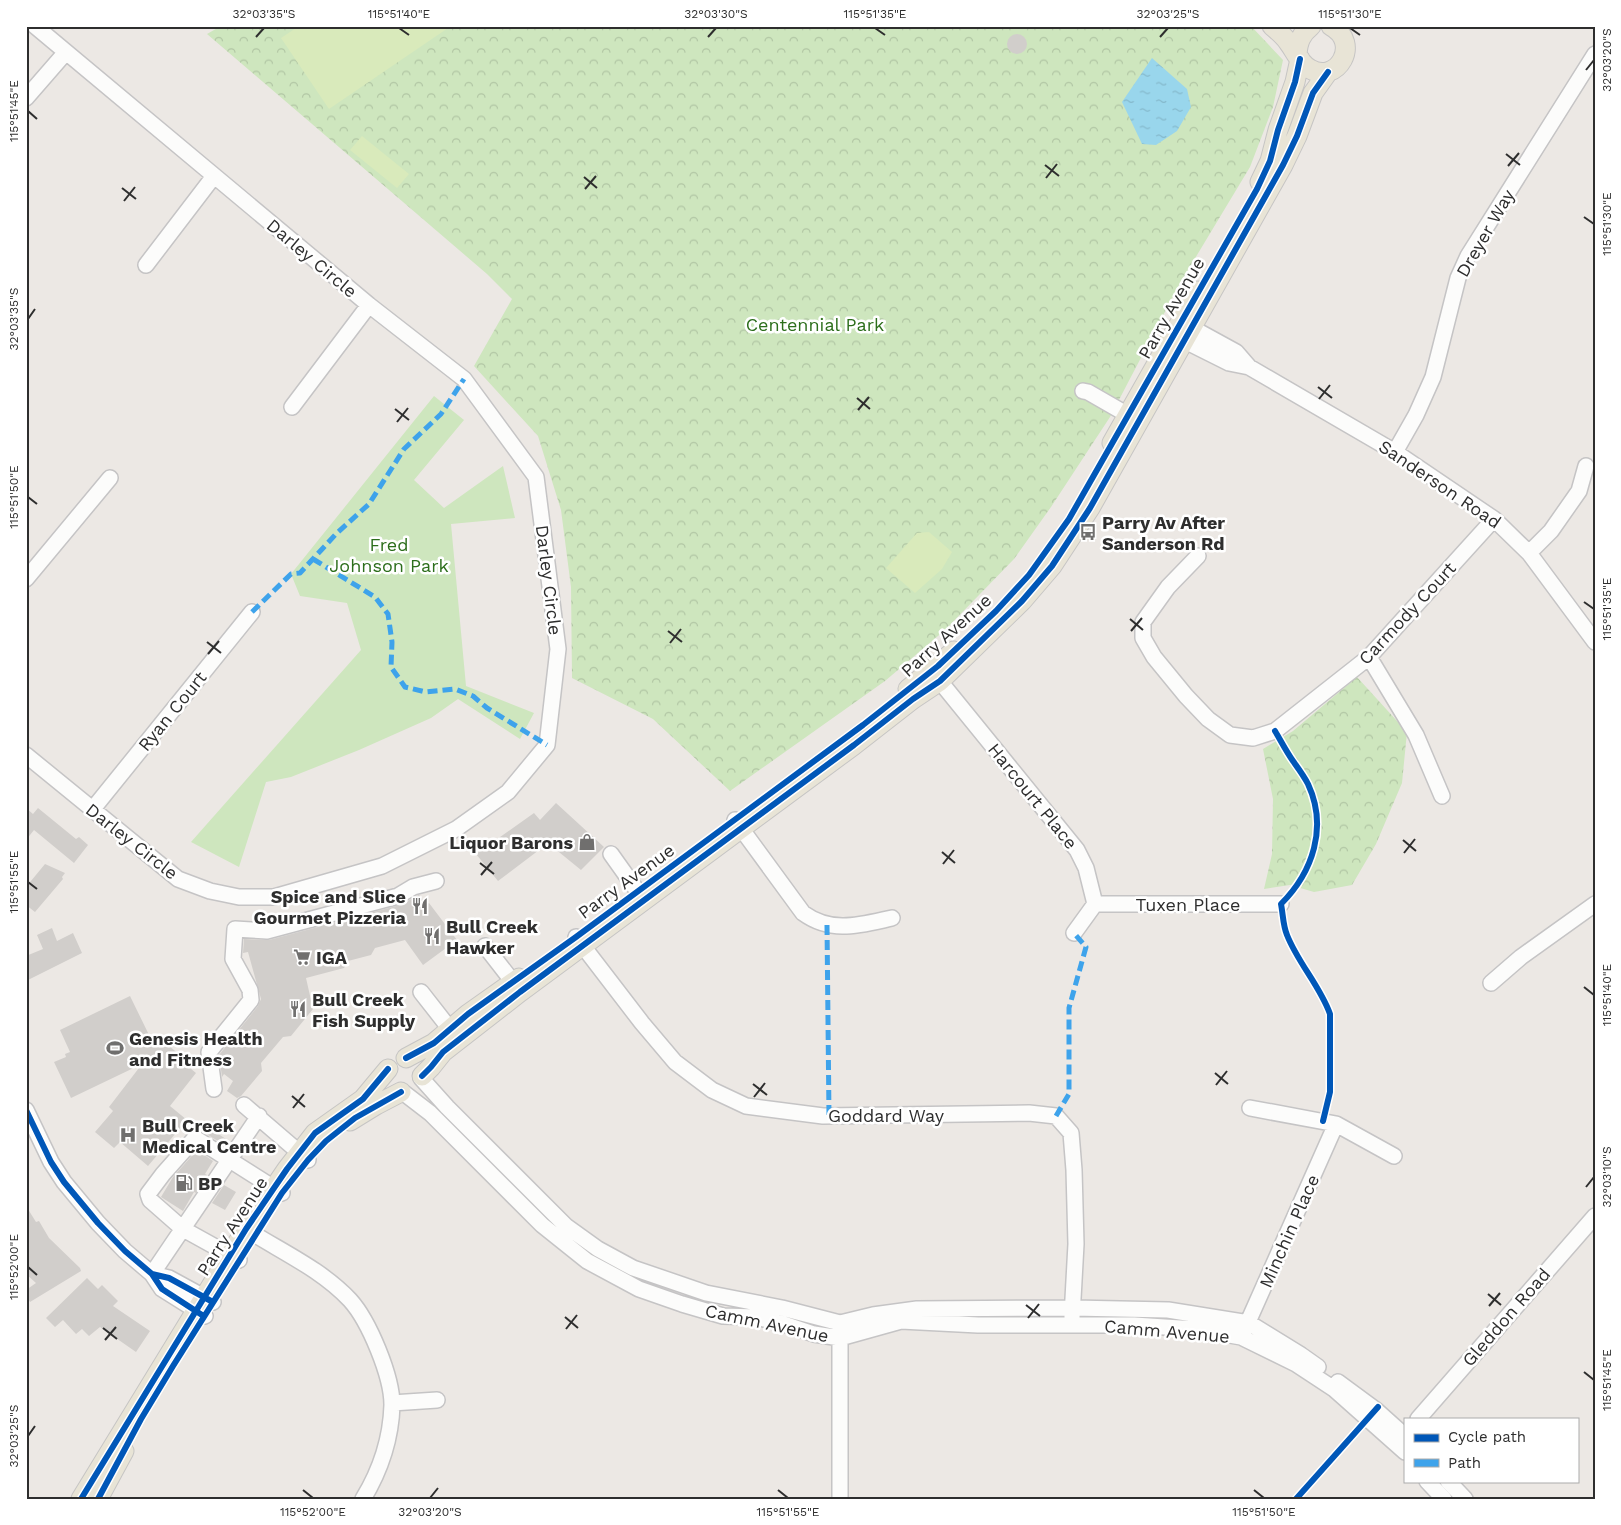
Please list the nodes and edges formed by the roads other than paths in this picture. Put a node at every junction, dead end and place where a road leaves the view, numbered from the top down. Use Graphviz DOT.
graph roads {
  1 [pos="35,26"];
  2 [pos="1272,26"];
  3 [pos="1311,26"];
  4 [pos="1342,31"];
  5 [pos="66,52"];
  6 [pos="1595,54"];
  7 [pos="1299,56"];
  8 [pos="1328,72"];
  9 [pos="26,98"];
  10 [pos="214,176"];
  11 [pos="146,265"];
  12 [pos="369,306"];
  13 [pos="1182,331"];
  14 [pos="1083,391"];
  15 [pos="292,407"];
  16 [pos="1128,414"];
  17 [pos="1395,452"];
  18 [pos="1586,466"];
  19 [pos="110,478"];
  20 [pos="1494,518"];
  21 [pos="1529,553"];
  22 [pos="1198,556"];
  23 [pos="26,580"];
  24 [pos="252,612"];
  25 [pos="1595,642"];
  26 [pos="1369,657"];
  27 [pos="936,676"];
  28 [pos="26,755"];
  29 [pos="1442,796"];
  30 [pos="92,810"];
  31 [pos="737,825"];
  32 [pos="610,854"];
  33 [pos="436,881"];
  34 [pos="640,895"];
  35 [pos="1095,904"];
  36 [pos="1281,904"];
  37 [pos="1595,904"];
  38 [pos="892,918"];
  39 [pos="1074,932"];
  40 [pos="580,941"];
  41 [pos="485,946"];
  42 [pos="1491,983"];
  43 [pos="517,987"];
  44 [pos="421,992"];
  45 [pos="450,1029"];
  46 [pos="406,1058"];
  47 [pos="388,1069"];
  48 [pos="421,1077"];
  49 [pos="214,1089"];
  50 [pos="403,1093"];
  51 [pos="244,1105"];
  52 [pos="1250,1108"];
  53 [pos="26,1110"];
  54 [pos="258,1116"];
  55 [pos="1336,1124"];
  56 [pos="304,1156"];
  57 [pos="1394,1156"];
  58 [pos="229,1159"];
  59 [pos="278,1190"];
  60 [pos="1595,1216"];
  61 [pos="182,1229"];
  62 [pos="250,1232"];
  63 [pos="234,1258"];
  64 [pos="152,1274"];
  65 [pos="204,1306"];
  66 [pos="1073,1308"];
  67 [pos="1249,1323"];
  68 [pos="1071,1325"];
  69 [pos="840,1330"];
  70 [pos="1241,1337"];
  71 [pos="437,1400"];
  72 [pos="392,1404"];
  73 [pos="1419,1418"];
  74 [pos="1403,1440"];
  75 [pos="1428,1482"];
  76 [pos="1449,1482"];
  77 [pos="81,1499"];
  78 [pos="98,1499"];
  79 [pos="363,1499"];
  80 [pos="840,1499"];
  81 [pos="1444,1499"];
  82 [pos="1465,1499"];
  1 -- 5 [label="street, Darley Circle"];
  2 -- 7 [label="main road"];
  3 -- 7 [label="main road, Parry Avenue"];
  4 -- 8 [label="main road, Parry Avenue"];
  5 -- 9 [label="street"];
  5 -- 10 [label="street, Darley Circle"];
  6 -- 17 [label="street, Dreyer Way"];
  7 -- 8 [label="main road"];
  7 -- 13 [label="main road, Parry Avenue"];
  8 -- 13 [label="main road, Parry Avenue"];
  10 -- 11 [label="street"];
  10 -- 12 [label="street, Darley Circle"];
  12 -- 15 [label="street"];
  12 -- 30 [label="street, Darley Circle"];
  13 -- 16 [label="main road, Parry Avenue"];
  13 -- 17 [label="street, Sanderson Road"];
  13 -- 27 [label="main road, Parry Avenue"];
  14 -- 16 [label="street"];
  16 -- 27 [label="main road, Parry Avenue"];
  17 -- 20 [label="street, Sanderson Road"];
  18 -- 21 [label="street"];
  19 -- 23 [label="street"];
  20 -- 21 [label="street, Sanderson Road"];
  20 -- 26 [label="street, Carmody Court"];
  21 -- 25 [label="street, Sanderson Road"];
  22 -- 26 [label="street, Carmody Court"];
  24 -- 30 [label="street, Ryan Court"];
  26 -- 29 [label="street"];
  27 -- 31 [label="main road, Parry Avenue"];
  27 -- 35 [label="street, Harcourt Place"];
  28 -- 30 [label="street, Darley Circle"];
  31 -- 34 [label="main road, Parry Avenue"];
  31 -- 38 [label="street"];
  32 -- 34 [label="street"];
  33 -- 49 [label="street"];
  34 -- 40 [label="main road, Parry Avenue"];
  35 -- 36 [label="street, Tuxen Place"];
  35 -- 39 [label="street"];
  37 -- 42 [label="street"];
  40 -- 43 [label="main road, Parry Avenue"];
  40 -- 66 [label="street, Goddard Way"];
  41 -- 43 [label="street"];
  43 -- 45 [label="main road, Parry Avenue"];
  43 -- 48 [label="main road, Parry Avenue"];
  44 -- 45 [label="street"];
  45 -- 46 [label="main road, Parry Avenue"];
  46 -- 47 [label="main road"];
  46 -- 48 [label="main road"];
  47 -- 50 [label="main road"];
  47 -- 56 [label="main road, Parry Avenue"];
  48 -- 50 [label="main road"];
  48 -- 69 [label="street, Camm Avenue"];
  50 -- 56 [label="main road, Parry Avenue"];
  50 -- 69 [label="street, Camm Avenue"];
  51 -- 54 [label="street"];
  52 -- 55 [label="street"];
  53 -- 64 [label="street"];
  54 -- 56 [label="street"];
  54 -- 58 [label="street"];
  55 -- 57 [label="street"];
  55 -- 67 [label="street, Minchin Place"];
  56 -- 59 [label="main road, Parry Avenue"];
  58 -- 59 [label="street"];
  58 -- 61 [label="street"];
  58 -- 61 [label="street"];
  59 -- 62 [label="main road, Parry Avenue"];
  60 -- 73 [label="street, Gleddon Road"];
  61 -- 63 [label="street"];
  61 -- 64 [label="street"];
  62 -- 63 [label="main road, Parry Avenue"];
  62 -- 72 [label="street"];
  63 -- 65 [label="main road, Parry Avenue"];
  64 -- 65 [label="street"];
  65 -- 77 [label="main road, Parry Avenue"];
  65 -- 78 [label="main road, Parry Avenue"];
  66 -- 67 [label="street, Camm Avenue"];
  66 -- 68 [label="street, Goddard Way"];
  66 -- 69 [label="street, Camm Avenue"];
  67 -- 70 [label="street, Minchin Place"];
  67 -- 74 [label="street, Camm Avenue"];
  68 -- 69 [label="street, Camm Avenue"];
  68 -- 70 [label="street, Camm Avenue"];
  69 -- 80 [label="street"];
  70 -- 74 [label="street, Camm Avenue"];
  71 -- 72 [label="street"];
  72 -- 79 [label="street"];
  75 -- 81 [label="street"];
  76 -- 82 [label="street"];
}
